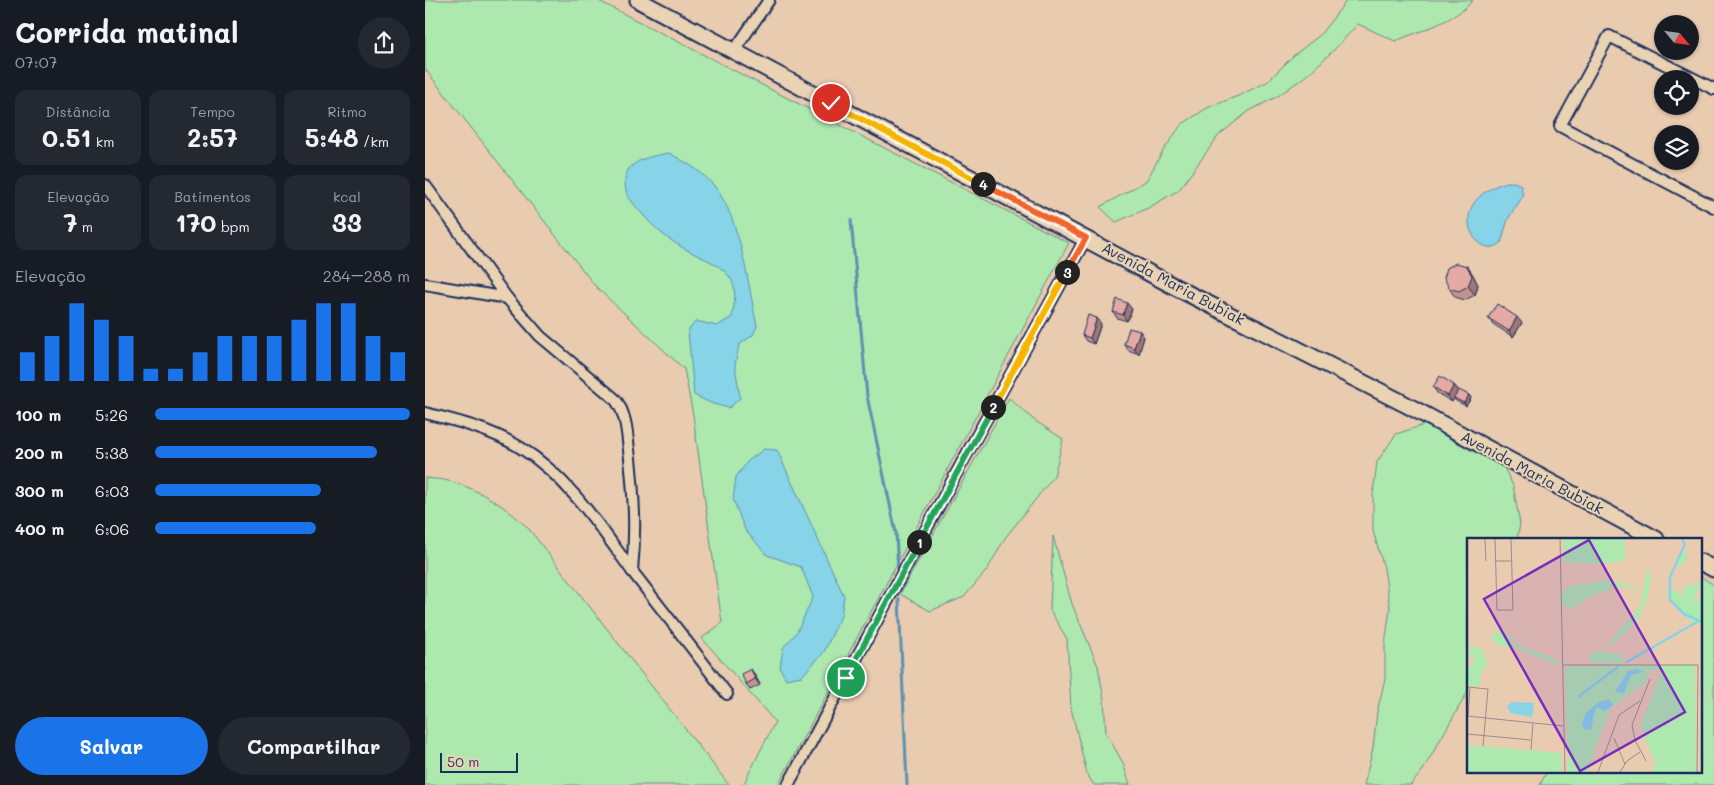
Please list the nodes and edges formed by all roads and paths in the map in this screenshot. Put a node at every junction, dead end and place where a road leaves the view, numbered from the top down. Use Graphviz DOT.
graph roads {
  1 [pos="638,0"];
  2 [pos="769,0"];
  3 [pos="734,51"];
  4 [pos="1714,89"];
  5 [pos="425,185"];
  6 [pos="1714,207"];
  7 [pos="1086,238"];
  8 [pos="425,284"];
  9 [pos="507,298"];
  10 [pos="425,413"];
  11 [pos="1654,538"];
  12 [pos="1701,562"];
  13 [pos="1714,569"];
  14 [pos="633,571"];
  15 [pos="727,694"];
  16 [pos="788,785"];
  1 -- 3 [label="street, Avenida Maria Bubiak"];
  2 -- 3 [label="street"];
  3 -- 7 [label="street, Avenida Maria Bubiak"];
  4 -- 6 [label="street"];
  5 -- 9 [label="street"];
  7 -- 11 [label="street, Avenida Maria Bubiak"];
  7 -- 16 [label="street"];
  8 -- 9 [label="street"];
  9 -- 14 [label="street"];
  10 -- 14 [label="street"];
  12 -- 13 [label="street"];
  14 -- 15 [label="street"];
}
